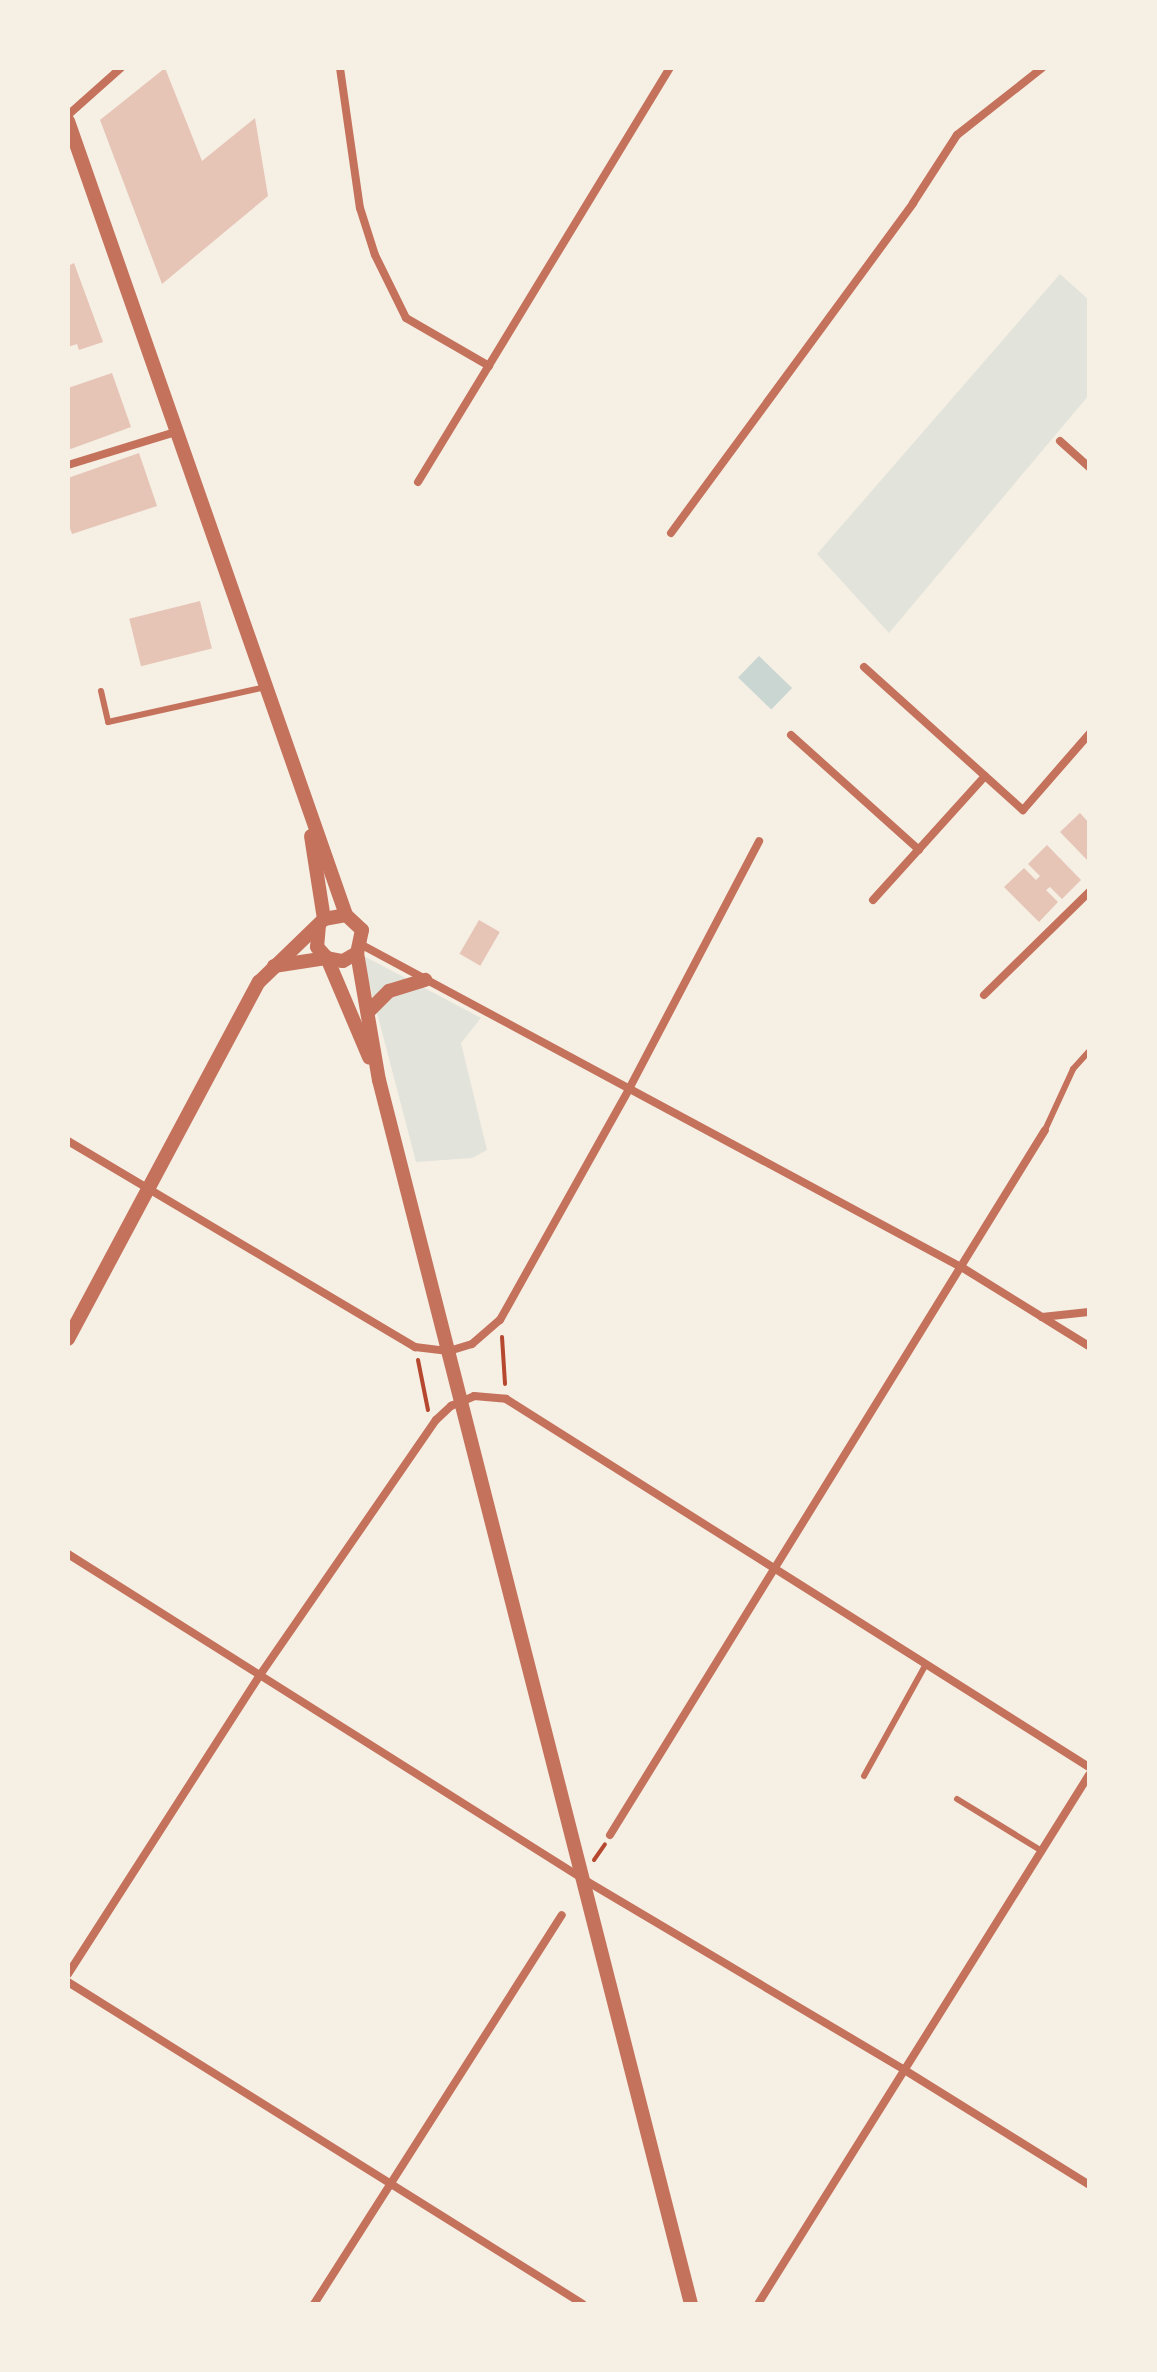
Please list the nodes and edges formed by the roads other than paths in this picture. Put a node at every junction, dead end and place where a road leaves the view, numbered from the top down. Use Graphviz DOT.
graph roads {
  1 [pos="121,68"];
  2 [pos="340,68"];
  3 [pos="670,68"];
  4 [pos="1042,68"];
  5 [pos="68,118"];
  6 [pos="489,366"];
  7 [pos="175,432"];
  8 [pos="1060,441"];
  9 [pos="68,465"];
  10 [pos="1089,467"];
  11 [pos="418,482"];
  12 [pos="671,533"];
  13 [pos="864,667"];
  14 [pos="266,687"];
  15 [pos="101,691"];
  16 [pos="1089,734"];
  17 [pos="791,735"];
  18 [pos="985,776"];
  19 [pos="304,800"];
  20 [pos="759,841"];
  21 [pos="919,850"];
  22 [pos="1089,892"];
  23 [pos="873,900"];
  24 [pos="346,915"];
  25 [pos="322,922"];
  26 [pos="360,949"];
  27 [pos="327,958"];
  28 [pos="274,966"];
  29 [pos="425,980"];
  30 [pos="984,995"];
  31 [pos="368,1012"];
  32 [pos="1089,1051"];
  33 [pos="379,1080"];
  34 [pos="629,1089"];
  35 [pos="1045,1130"];
  36 [pos="68,1141"];
  37 [pos="148,1188"];
  38 [pos="963,1268"];
  39 [pos="1089,1312"];
  40 [pos="1042,1317"];
  41 [pos="70,1332"];
  42 [pos="1089,1346"];
  43 [pos="449,1351"];
  44 [pos="461,1400"];
  45 [pos="68,1554"];
  46 [pos="776,1570"];
  47 [pos="926,1664"];
  48 [pos="260,1675"];
  49 [pos="1089,1767"];
  50 [pos="1089,1775"];
  51 [pos="864,1776"];
  52 [pos="957,1799"];
  53 [pos="610,1835"];
  54 [pos="1042,1851"];
  55 [pos="583,1879"];
  56 [pos="562,1915"];
  57 [pos="68,1974"];
  58 [pos="68,1982"];
  59 [pos="903,2069"];
  60 [pos="390,2184"];
  61 [pos="1089,2185"];
  62 [pos="314,2304"];
  63 [pos="583,2304"];
  64 [pos="691,2304"];
  65 [pos="758,2304"];
  1 -- 5 [label="street"];
  2 -- 6 [label="street"];
  3 -- 6 [label="street"];
  4 -- 12 [label="street"];
  5 -- 7 [label="street"];
  6 -- 11 [label="street"];
  7 -- 9 [label="street"];
  7 -- 14 [label="street"];
  8 -- 10 [label="street"];
  13 -- 18 [label="street"];
  14 -- 15 [label="lane"];
  14 -- 19 [label="street"];
  16 -- 18 [label="street"];
  17 -- 21 [label="street"];
  18 -- 21 [label="street"];
  19 -- 24 [label="street"];
  19 -- 25 [label="street"];
  20 -- 34 [label="street"];
  21 -- 23 [label="street"];
  22 -- 30 [label="street"];
  24 -- 25 [label="street"];
  24 -- 26 [label="street"];
  25 -- 27 [label="street"];
  25 -- 28 [label="street"];
  26 -- 27 [label="street"];
  26 -- 29 [label="street"];
  26 -- 31 [label="street"];
  27 -- 28 [label="street"];
  27 -- 33 [label="street"];
  28 -- 37 [label="street"];
  29 -- 31 [label="street"];
  29 -- 34 [label="street"];
  31 -- 33 [label="street"];
  32 -- 35 [label="lane"];
  33 -- 43 [label="street"];
  34 -- 38 [label="street"];
  34 -- 43 [label="street"];
  35 -- 38 [label="street"];
  36 -- 37 [label="street"];
  37 -- 41 [label="street"];
  37 -- 43 [label="street"];
  38 -- 40 [label="street"];
  38 -- 46 [label="street"];
  39 -- 40 [label="street"];
  40 -- 42 [label="street"];
  43 -- 44 [label="street"];
  44 -- 46 [label="street"];
  44 -- 48 [label="street"];
  44 -- 55 [label="street"];
  45 -- 48 [label="street"];
  46 -- 47 [label="street"];
  46 -- 53 [label="street"];
  47 -- 49 [label="street"];
  47 -- 51 [label="lane"];
  48 -- 55 [label="street"];
  48 -- 57 [label="street"];
  50 -- 54 [label="street"];
  52 -- 54 [label="lane"];
  54 -- 59 [label="street"];
  55 -- 59 [label="street"];
  55 -- 64 [label="street"];
  56 -- 60 [label="street"];
  58 -- 60 [label="street"];
  59 -- 61 [label="street"];
  59 -- 65 [label="street"];
  60 -- 62 [label="street"];
  60 -- 63 [label="street"];
}
